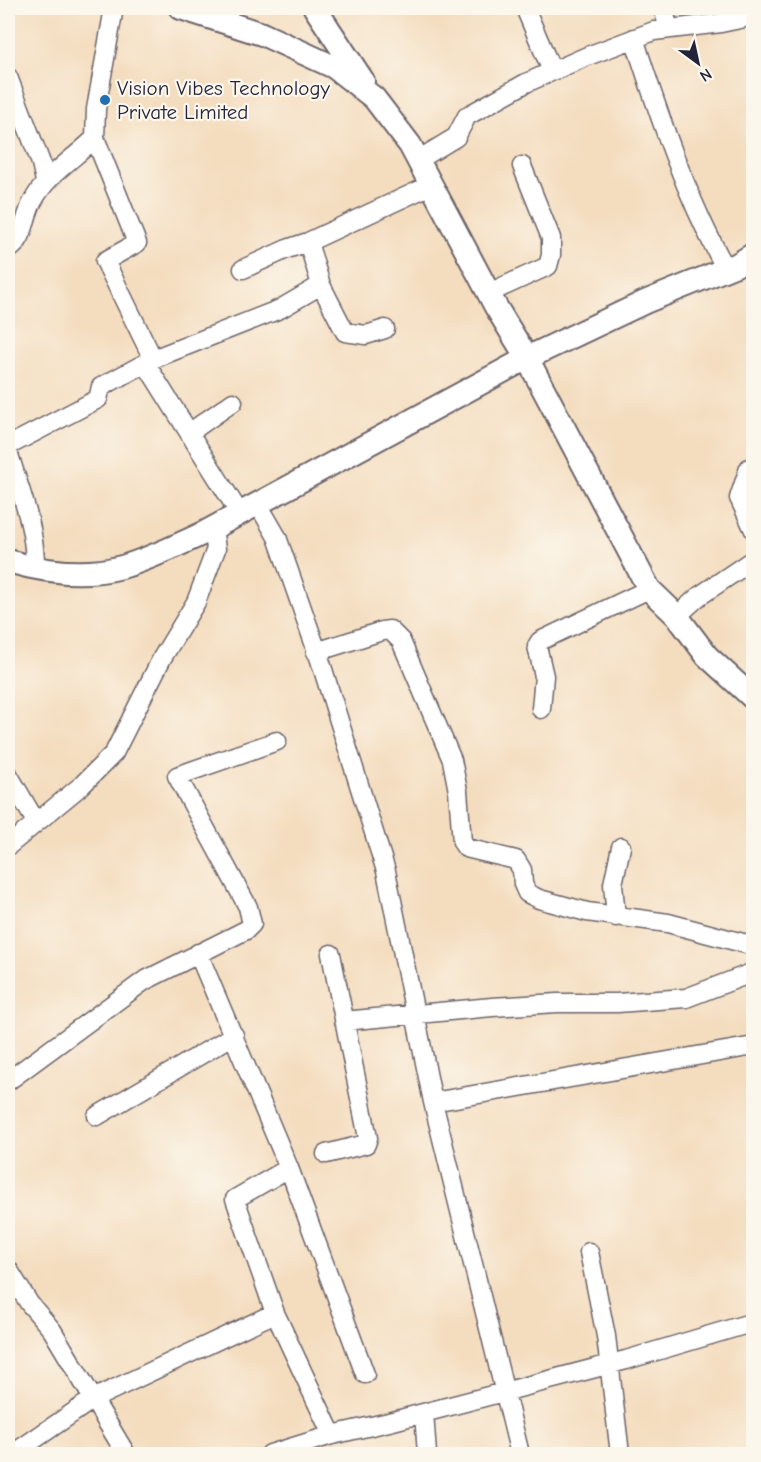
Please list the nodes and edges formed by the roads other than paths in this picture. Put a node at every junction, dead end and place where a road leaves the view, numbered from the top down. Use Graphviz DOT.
graph roads {
  1 [pos="114,8"];
  2 [pos="181,8"];
  3 [pos="315,8"];
  4 [pos="525,8"];
  5 [pos="663,8"];
  6 [pos="753,16"];
  7 [pos="669,29"];
  8 [pos="634,38"];
  9 [pos="552,71"];
  10 [pos="8,77"];
  11 [pos="374,98"];
  12 [pos="16,123"];
  13 [pos="96,138"];
  14 [pos="418,160"];
  15 [pos="522,166"];
  16 [pos="45,181"];
  17 [pos="431,184"];
  18 [pos="308,242"];
  19 [pos="8,250"];
  20 [pos="753,254"];
  21 [pos="243,269"];
  22 [pos="726,269"];
  23 [pos="321,285"];
  24 [pos="489,293"];
  25 [pos="385,329"];
  26 [pos="527,358"];
  27 [pos="150,362"];
  28 [pos="233,402"];
  29 [pos="189,433"];
  30 [pos="8,446"];
  31 [pos="8,452"];
  32 [pos="749,468"];
  33 [pos="249,509"];
  34 [pos="213,528"];
  35 [pos="753,530"];
  36 [pos="753,559"];
  37 [pos="8,561"];
  38 [pos="35,569"];
  39 [pos="649,589"];
  40 [pos="676,616"];
  41 [pos="316,652"];
  42 [pos="753,699"];
  43 [pos="541,709"];
  44 [pos="277,741"];
  45 [pos="8,774"];
  46 [pos="36,822"];
  47 [pos="8,846"];
  48 [pos="621,847"];
  49 [pos="616,917"];
  50 [pos="753,946"];
  51 [pos="198,953"];
  52 [pos="331,954"];
  53 [pos="753,972"];
  54 [pos="415,1014"];
  55 [pos="344,1021"];
  56 [pos="234,1035"];
  57 [pos="753,1046"];
  58 [pos="8,1082"];
  59 [pos="434,1102"];
  60 [pos="97,1116"];
  61 [pos="327,1154"];
  62 [pos="289,1168"];
  63 [pos="590,1252"];
  64 [pos="8,1269"];
  65 [pos="275,1313"];
  66 [pos="753,1322"];
  67 [pos="610,1365"];
  68 [pos="365,1374"];
  69 [pos="505,1392"];
  70 [pos="93,1400"];
  71 [pos="424,1413"];
  72 [pos="332,1435"];
  73 [pos="13,1455"];
  74 [pos="126,1455"];
  75 [pos="270,1455"];
  76 [pos="427,1455"];
  77 [pos="520,1455"];
  78 [pos="620,1455"];
  1 -- 13 [label="street"];
  2 -- 11 [label="main road"];
  3 -- 11 [label="main road"];
  4 -- 9 [label="street"];
  5 -- 7 [label="street"];
  6 -- 7 [label="street"];
  7 -- 8 [label="street"];
  8 -- 9 [label="street"];
  8 -- 22 [label="street"];
  9 -- 14 [label="street"];
  10 -- 12 [label="street"];
  11 -- 14 [label="main road"];
  12 -- 16 [label="street"];
  13 -- 16 [label="street"];
  13 -- 27 [label="street"];
  14 -- 17 [label="main road"];
  15 -- 24 [label="street"];
  16 -- 19 [label="street"];
  17 -- 18 [label="street"];
  17 -- 24 [label="main road"];
  18 -- 21 [label="street"];
  18 -- 23 [label="street"];
  20 -- 22 [label="main road"];
  22 -- 26 [label="main road"];
  23 -- 25 [label="street"];
  23 -- 27 [label="street"];
  24 -- 26 [label="main road"];
  26 -- 33 [label="main road"];
  26 -- 39 [label="main road"];
  27 -- 29 [label="street"];
  27 -- 30 [label="street"];
  28 -- 29 [label="street"];
  29 -- 33 [label="street"];
  31 -- 38 [label="street"];
  32 -- 35 [label="street"];
  33 -- 34 [label="main road"];
  33 -- 41 [label="street"];
  34 -- 38 [label="main road"];
  34 -- 46 [label="street"];
  36 -- 40 [label="street"];
  37 -- 38 [label="main road"];
  39 -- 40 [label="main road"];
  39 -- 43 [label="street"];
  40 -- 42 [label="main road"];
  41 -- 49 [label="street"];
  41 -- 54 [label="street"];
  44 -- 51 [label="street"];
  45 -- 46 [label="street"];
  46 -- 47 [label="street"];
  48 -- 49 [label="street"];
  49 -- 50 [label="street"];
  51 -- 56 [label="street"];
  51 -- 58 [label="street"];
  52 -- 55 [label="street"];
  53 -- 54 [label="street"];
  54 -- 55 [label="street"];
  54 -- 59 [label="street"];
  55 -- 61 [label="street"];
  56 -- 60 [label="street"];
  56 -- 62 [label="street"];
  57 -- 59 [label="street"];
  59 -- 69 [label="street"];
  62 -- 65 [label="street"];
  62 -- 68 [label="street"];
  63 -- 67 [label="street"];
  64 -- 70 [label="street"];
  65 -- 70 [label="street"];
  65 -- 72 [label="street"];
  66 -- 67 [label="street"];
  67 -- 69 [label="street"];
  67 -- 78 [label="street"];
  69 -- 71 [label="street"];
  69 -- 77 [label="street"];
  70 -- 73 [label="street"];
  70 -- 74 [label="street"];
  71 -- 72 [label="street"];
  71 -- 76 [label="street"];
  72 -- 75 [label="street"];
}
